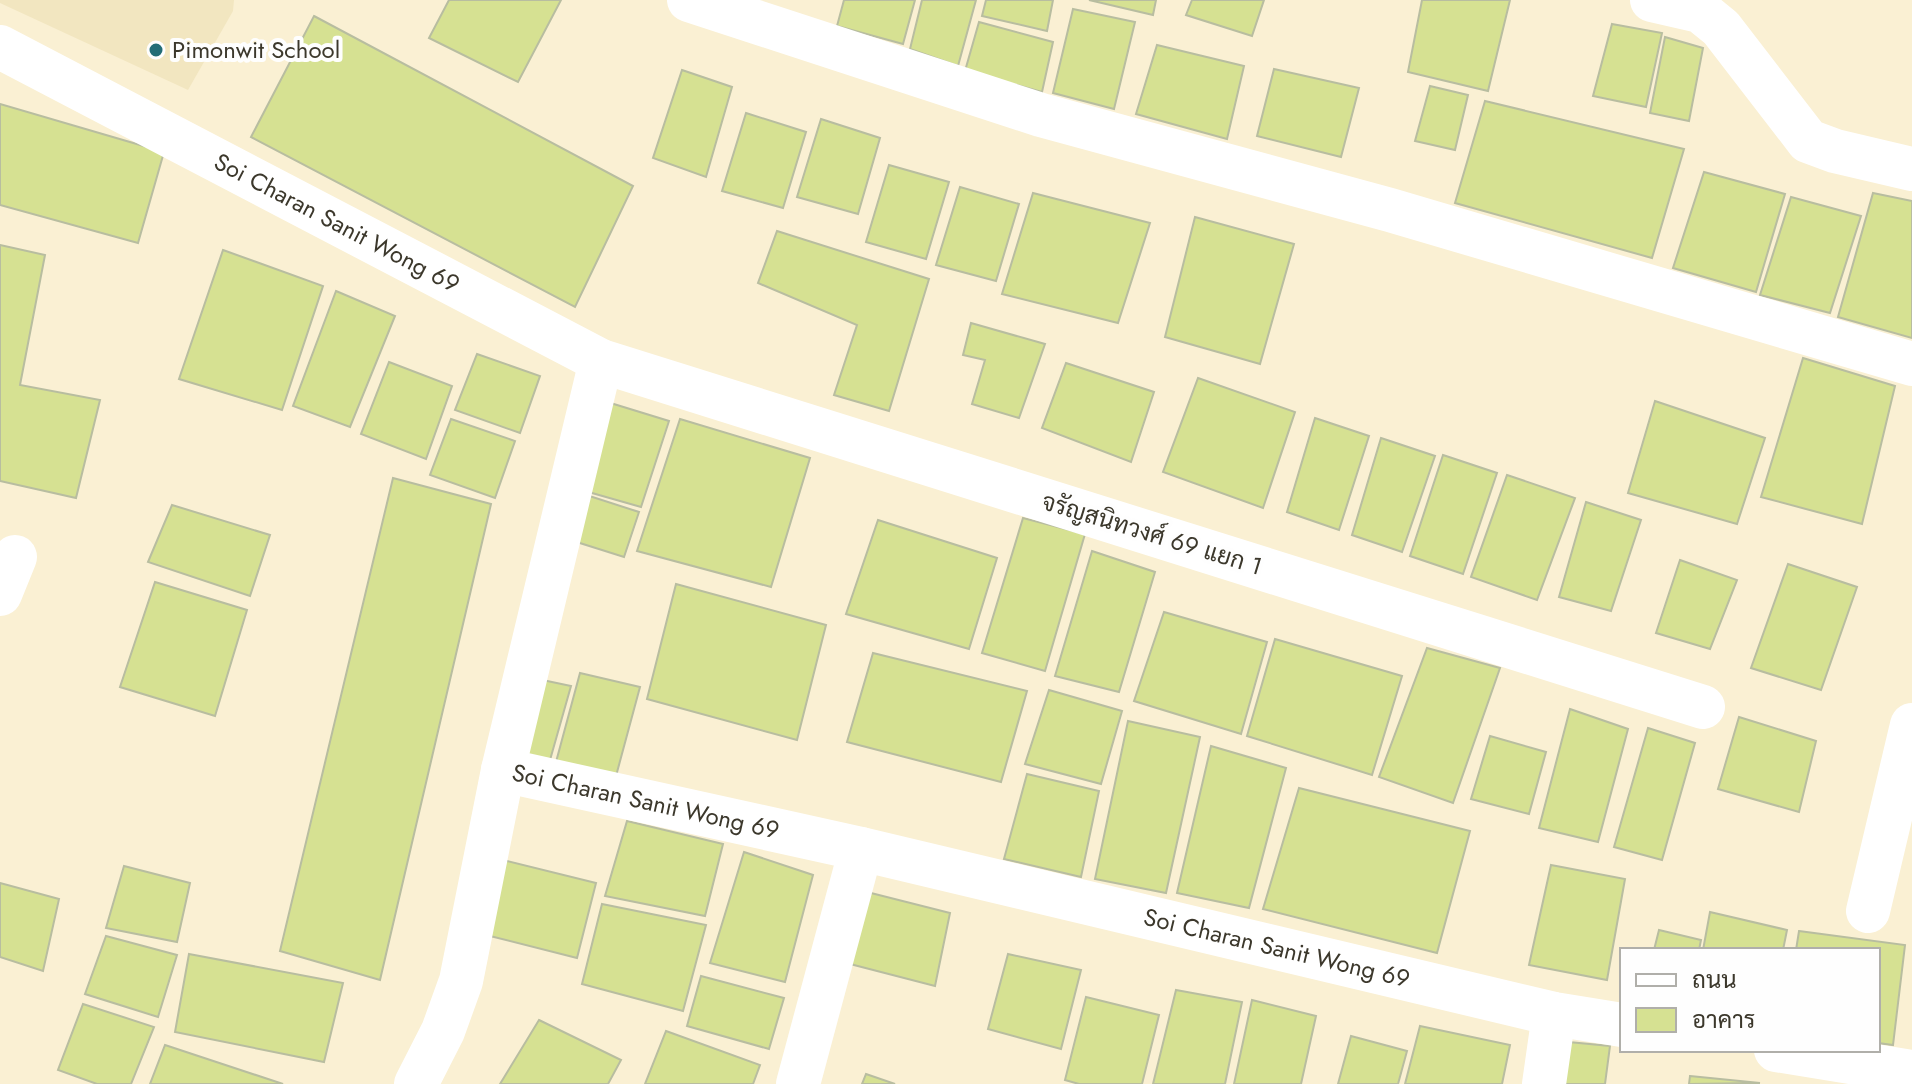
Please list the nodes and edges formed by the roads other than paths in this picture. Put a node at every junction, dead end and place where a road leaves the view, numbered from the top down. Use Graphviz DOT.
graph roads {
  1 [pos="689,0"];
  2 [pos="1652,0"];
  3 [pos="0,47"];
  4 [pos="1912,169"];
  5 [pos="601,361"];
  6 [pos="1912,364"];
  7 [pos="1703,707"];
  8 [pos="1912,725"];
  9 [pos="503,770"];
  10 [pos="861,849"];
  11 [pos="1868,911"];
  12 [pos="1554,1014"];
  13 [pos="1620,1025"];
  14 [pos="1788,1052"];
  15 [pos="1912,1072"];
  16 [pos="416,1084"];
  17 [pos="798,1084"];
  18 [pos="1544,1084"];
  1 -- 6 [label="street"];
  2 -- 4 [label="street"];
  3 -- 5 [label="street, Soi Charan Sanit Wong 69"];
  5 -- 7 [label="street, จรัญสนิทวงศ์ 69 แยก 1"];
  5 -- 9 [label="street, Soi Charan Sanit Wong 69"];
  8 -- 11 [label="street"];
  9 -- 10 [label="street, Soi Charan Sanit Wong 69"];
  9 -- 16 [label="street"];
  10 -- 12 [label="street, Soi Charan Sanit Wong 69"];
  10 -- 17 [label="street"];
  12 -- 13 [label="street, Soi Charan Sanit Wong 69"];
  12 -- 18 [label="street"];
  14 -- 15 [label="street"];
}
